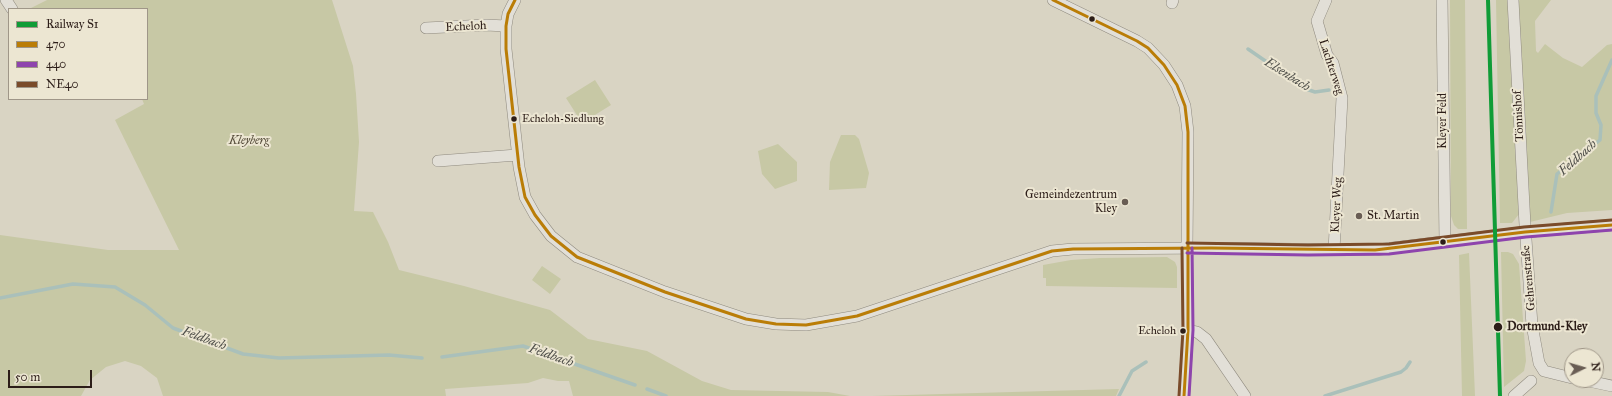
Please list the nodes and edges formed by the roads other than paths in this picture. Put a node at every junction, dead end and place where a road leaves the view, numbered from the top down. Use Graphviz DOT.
graph roads {
  1 [pos="515,0"];
  2 [pos="1053,0"];
  3 [pos="1326,0"];
  4 [pos="1442,0"];
  5 [pos="1513,0"];
  6 [pos="506,26"];
  7 [pos="426,28"];
  8 [pos="517,155"];
  9 [pos="1339,160"];
  10 [pos="438,161"];
  11 [pos="1612,225"];
  12 [pos="1525,232"];
  13 [pos="1445,242"];
  14 [pos="1186,248"];
  15 [pos="1334,250"];
  16 [pos="1188,330"];
  17 [pos="1564,376"];
  18 [pos="1531,381"];
  19 [pos="1184,396"];
  20 [pos="1245,396"];
  21 [pos="1514,396"];
  1 -- 6 [label="street"];
  2 -- 14 [label="street"];
  3 -- 9 [label="street, Lachterweg"];
  4 -- 13 [label="street, Kleyer Feld"];
  5 -- 12 [label="street, Tönnishof"];
  6 -- 7 [label="street, Echeloh"];
  6 -- 8 [label="street"];
  8 -- 10 [label="street"];
  8 -- 14 [label="street"];
  9 -- 15 [label="street, Kleyer Weg"];
  11 -- 12 [label="street, Kleyer Weg"];
  12 -- 13 [label="street, Kleyer Weg"];
  12 -- 17 [label="street, Gehrenstraße"];
  13 -- 15 [label="street, Kleyer Weg"];
  14 -- 15 [label="street, Kleyer Weg"];
  14 -- 16 [label="street"];
  16 -- 19 [label="street"];
  16 -- 20 [label="street"];
  18 -- 21 [label="street"];
}
